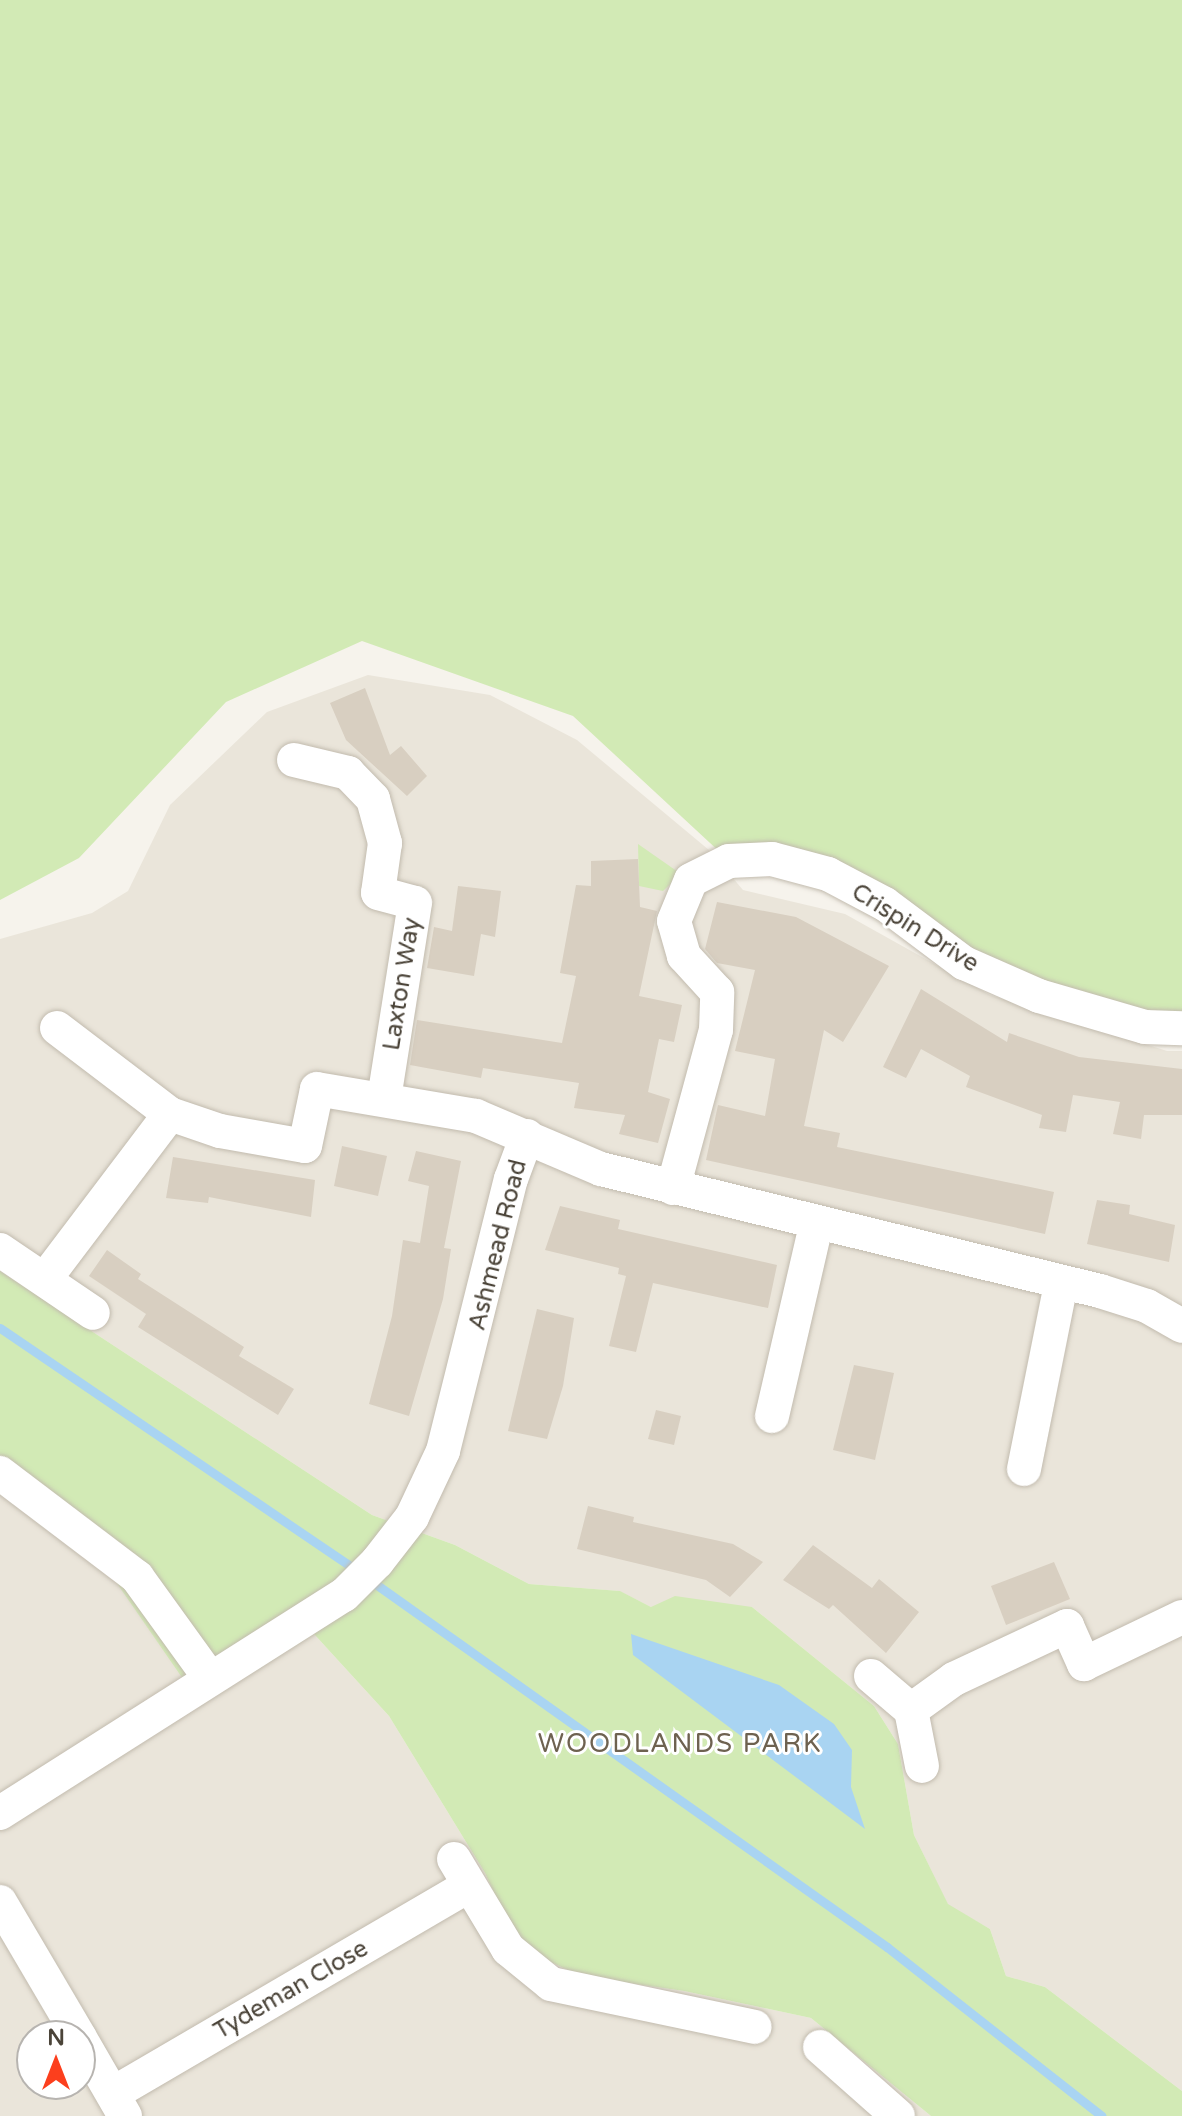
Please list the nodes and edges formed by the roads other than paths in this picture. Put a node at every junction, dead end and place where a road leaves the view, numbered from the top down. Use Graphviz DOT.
graph roads {
  1 [pos="294,760"];
  2 [pos="57,1028"];
  3 [pos="1182,1028"];
  4 [pos="384,1098"];
  5 [pos="170,1114"];
  6 [pos="527,1136"];
  7 [pos="673,1188"];
  8 [pos="816,1226"];
  9 [pos="0,1250"];
  10 [pos="45,1279"];
  11 [pos="1061,1283"];
  12 [pos="93,1313"];
  13 [pos="1182,1326"];
  14 [pos="772,1416"];
  15 [pos="1024,1469"];
  16 [pos="0,1473"];
  17 [pos="1182,1617"];
  18 [pos="871,1676"];
  19 [pos="209,1677"];
  20 [pos="911,1710"];
  21 [pos="922,1766"];
  22 [pos="0,1813"];
  23 [pos="0,1902"];
  24 [pos="70,2020"];
  25 [pos="755,2027"];
  26 [pos="820,2047"];
  27 [pos="96,2065"];
  28 [pos="119,2105"];
  29 [pos="898,2116"];
  1 -- 4 [label="street, Laxton Way"];
  2 -- 5 [label="street"];
  3 -- 7 [label="street, Crispin Drive"];
  4 -- 5 [label="street"];
  4 -- 6 [label="street"];
  5 -- 10 [label="street"];
  6 -- 7 [label="street, Ashmead Road"];
  6 -- 19 [label="street, Ashmead Road"];
  7 -- 8 [label="street, Ashmead Road"];
  8 -- 11 [label="street, Ashmead Road"];
  8 -- 14 [label="street"];
  9 -- 10 [label="street"];
  10 -- 12 [label="street"];
  11 -- 13 [label="street, Ashmead Road"];
  11 -- 15 [label="street"];
  16 -- 19 [label="street"];
  17 -- 20 [label="street"];
  18 -- 20 [label="street"];
  19 -- 22 [label="street, Ashmead Road"];
  20 -- 21 [label="street"];
  23 -- 24 [label="street"];
  25 -- 28 [label="street, Tydeman Close"];
  26 -- 29 [label="street"];
  27 -- 28 [label="street"];
}
